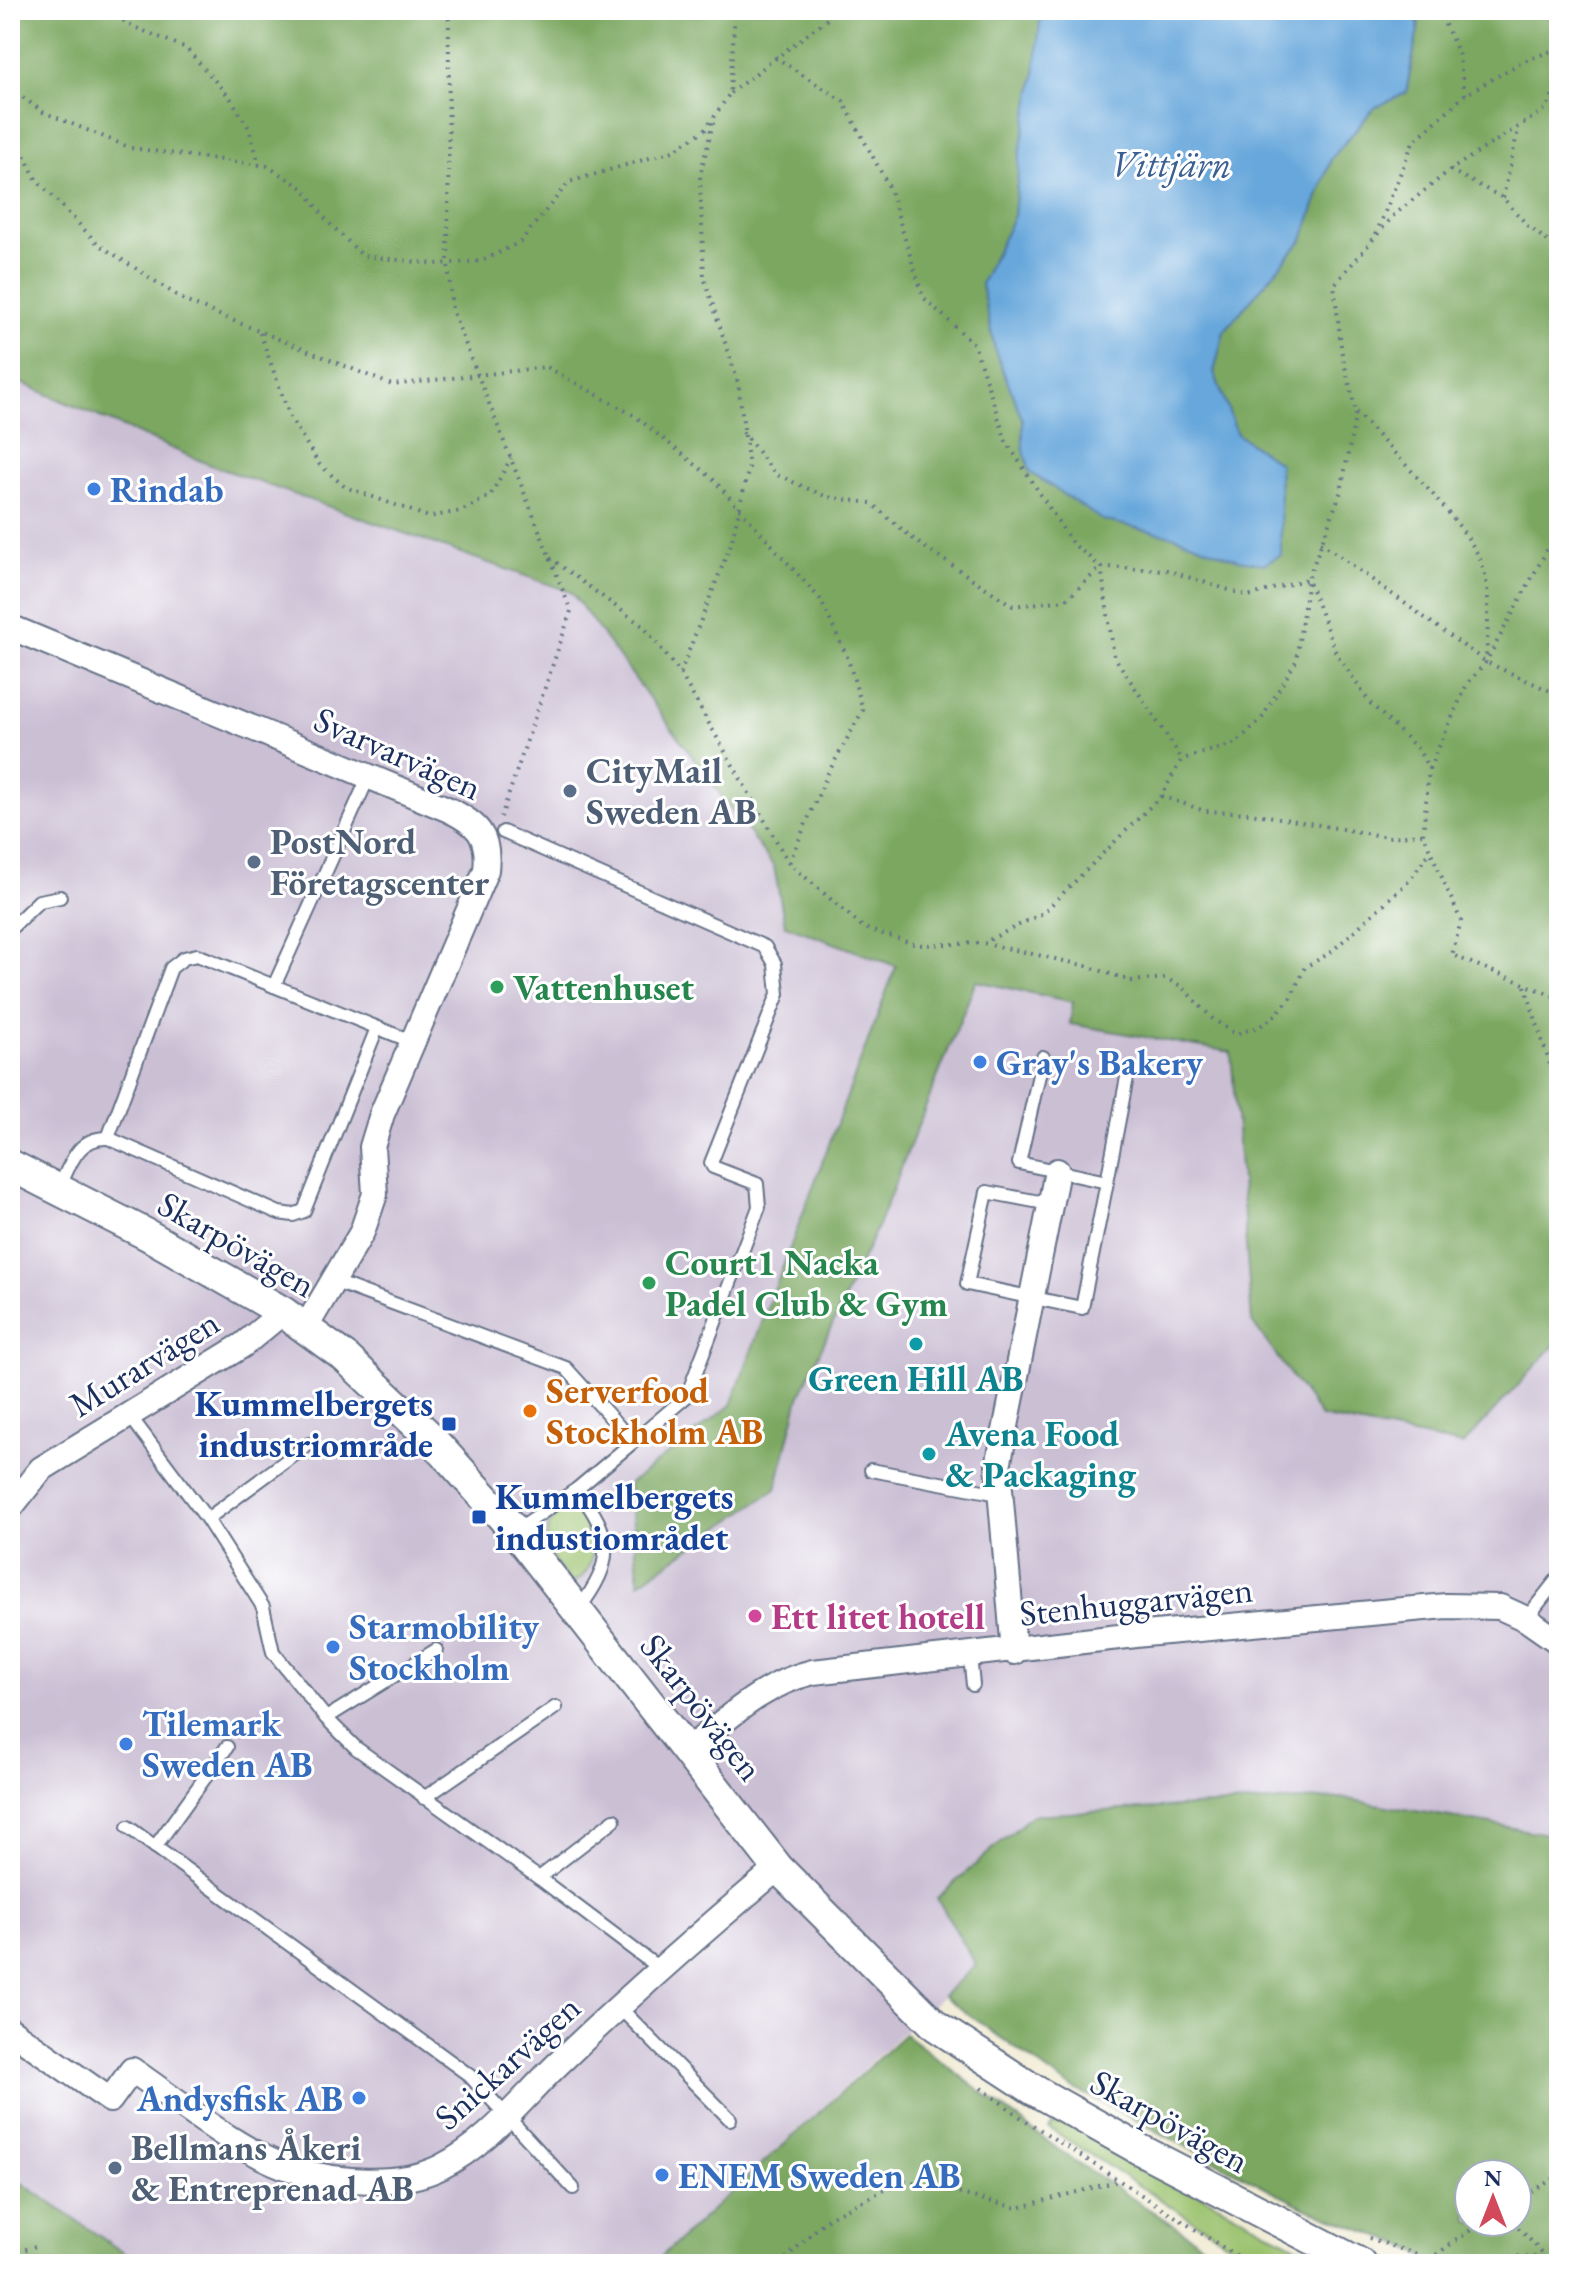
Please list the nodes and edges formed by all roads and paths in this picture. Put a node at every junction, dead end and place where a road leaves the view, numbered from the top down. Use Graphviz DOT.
graph roads {
  1 [pos="111,10"];
  2 [pos="449,10"];
  3 [pos="735,10"];
  4 [pos="839,10"];
  5 [pos="1438,10"];
  6 [pos="1559,48"];
  7 [pos="775,57"];
  8 [pos="1559,81"];
  9 [pos="10,88"];
  10 [pos="730,93"];
  11 [pos="1465,95"];
  12 [pos="716,114"];
  13 [pos="10,127"];
  14 [pos="1519,127"];
  15 [pos="260,165"];
  16 [pos="1450,170"];
  17 [pos="1503,198"];
  18 [pos="1375,238"];
  19 [pos="1559,250"];
  20 [pos="448,263"];
  21 [pos="260,333"];
  22 [pos="477,373"];
  23 [pos="1356,412"];
  24 [pos="743,432"];
  25 [pos="511,458"];
  26 [pos="739,508"];
  27 [pos="1559,528"];
  28 [pos="1320,542"];
  29 [pos="550,558"];
  30 [pos="1101,567"];
  31 [pos="1308,579"];
  32 [pos="10,627"];
  33 [pos="1486,662"];
  34 [pos="680,673"];
  35 [pos="1559,695"];
  36 [pos="1182,759"];
  37 [pos="1429,769"];
  38 [pos="369,776"];
  39 [pos="1161,796"];
  40 [pos="501,829"];
  41 [pos="1423,834"];
  42 [pos="1429,852"];
  43 [pos="789,863"];
  44 [pos="60,897"];
  45 [pos="10,929"];
  46 [pos="983,943"];
  47 [pos="274,986"];
  48 [pos="1525,986"];
  49 [pos="1559,998"];
  50 [pos="377,1028"];
  51 [pos="413,1042"];
  52 [pos="1043,1057"];
  53 [pos="1128,1072"];
  54 [pos="1559,1093"];
  55 [pos="108,1138"];
  56 [pos="10,1165"];
  57 [pos="1057,1171"];
  58 [pos="1107,1182"];
  59 [pos="59,1189"];
  60 [pos="1050,1204"];
  61 [pos="333,1281"];
  62 [pos="1032,1297"];
  63 [pos="294,1320"];
  64 [pos="130,1416"];
  65 [pos="633,1442"];
  66 [pos="309,1444"];
  67 [pos="871,1470"];
  68 [pos="577,1489"];
  69 [pos="999,1494"];
  70 [pos="10,1508"];
  71 [pos="207,1519"];
  72 [pos="515,1531"];
  73 [pos="1559,1577"];
  74 [pos="578,1610"];
  75 [pos="1526,1619"];
  76 [pos="1559,1642"];
  77 [pos="436,1650"];
  78 [pos="1014,1652"];
  79 [pos="970,1656"];
  80 [pos="973,1685"];
  81 [pos="556,1707"];
  82 [pos="326,1718"];
  83 [pos="227,1747"];
  84 [pos="688,1750"];
  85 [pos="424,1798"];
  86 [pos="614,1820"];
  87 [pos="128,1827"];
  88 [pos="155,1847"];
  89 [pos="778,1868"];
  90 [pos="539,1878"];
  91 [pos="660,1969"];
  92 [pos="620,2008"];
  93 [pos="10,2030"];
  94 [pos="508,2114"];
  95 [pos="1022,2118"];
  96 [pos="730,2119"];
  97 [pos="1559,2176"];
  98 [pos="1118,2181"];
  99 [pos="573,2188"];
  100 [pos="1533,2190"];
  101 [pos="1458,2238"];
  102 [pos="1528,2238"];
  103 [pos="36,2246"];
  104 [pos="10,2254"];
  105 [pos="1546,2257"];
  106 [pos="1427,2258"];
  107 [pos="1559,2260"];
  108 [pos="780,2264"];
  109 [pos="1249,2264"];
  110 [pos="1361,2264"];
  111 [pos="1423,2264"];
  1 -- 15 [label="path"];
  2 -- 20 [label="path"];
  3 -- 10 [label="path"];
  4 -- 7 [label="path"];
  5 -- 11 [label="path"];
  6 -- 11 [label="path"];
  7 -- 10 [label="path"];
  7 -- 30 [label="path"];
  8 -- 14 [label="path"];
  9 -- 15 [label="path"];
  10 -- 12 [label="path"];
  11 -- 18 [label="path"];
  12 -- 20 [label="path"];
  12 -- 24 [label="path"];
  13 -- 21 [label="path"];
  14 -- 16 [label="path"];
  14 -- 17 [label="path"];
  15 -- 20 [label="path"];
  16 -- 17 [label="path"];
  16 -- 18 [label="path"];
  17 -- 19 [label="path"];
  18 -- 23 [label="path"];
  20 -- 22 [label="path"];
  21 -- 22 [label="path"];
  21 -- 25 [label="path"];
  22 -- 25 [label="path"];
  22 -- 26 [label="path"];
  23 -- 28 [label="path"];
  23 -- 33 [label="path"];
  24 -- 26 [label="path"];
  24 -- 30 [label="path"];
  25 -- 29 [label="path"];
  26 -- 34 [label="path"];
  26 -- 43 [label="path"];
  27 -- 33 [label="path"];
  28 -- 31 [label="path"];
  28 -- 33 [label="path"];
  29 -- 34 [label="path"];
  29 -- 40 [label="path"];
  30 -- 31 [label="path"];
  30 -- 36 [label="path"];
  31 -- 36 [label="path"];
  31 -- 37 [label="path"];
  32 -- 38 [label="street, Svarvarvägen"];
  33 -- 35 [label="path"];
  33 -- 37 [label="path"];
  34 -- 43 [label="path"];
  36 -- 39 [label="path"];
  37 -- 41 [label="path"];
  38 -- 47 [label="lane"];
  38 -- 51 [label="street, Svarvarvägen"];
  39 -- 41 [label="path"];
  39 -- 46 [label="path"];
  40 -- 65 [label="lane"];
  41 -- 42 [label="path"];
  42 -- 46 [label="path"];
  42 -- 48 [label="path"];
  43 -- 46 [label="path"];
  44 -- 45 [label="lane"];
  47 -- 50 [label="lane"];
  47 -- 55 [label="lane"];
  48 -- 49 [label="path"];
  48 -- 54 [label="path"];
  50 -- 51 [label="lane"];
  50 -- 55 [label="lane"];
  51 -- 61 [label="street, Svarvarvägen"];
  52 -- 57 [label="lane"];
  53 -- 58 [label="lane"];
  55 -- 59 [label="lane"];
  56 -- 59 [label="street, Skarpövägen"];
  57 -- 58 [label="lane"];
  57 -- 60 [label="street"];
  58 -- 62 [label="lane"];
  59 -- 63 [label="street, Skarpövägen"];
  60 -- 62 [label="street"];
  60 -- 62 [label="lane"];
  61 -- 63 [label="street, Svarvarvägen"];
  61 -- 65 [label="lane"];
  62 -- 69 [label="street"];
  63 -- 64 [label="street, Murarvägen"];
  63 -- 72 [label="street, Skarpövägen"];
  64 -- 70 [label="street, Murarvägen"];
  64 -- 71 [label="lane"];
  65 -- 68 [label="lane"];
  66 -- 71 [label="lane"];
  67 -- 69 [label="lane"];
  68 -- 72 [label="lane"];
  68 -- 74 [label="lane"];
  69 -- 78 [label="street"];
  71 -- 82 [label="lane"];
  72 -- 74 [label="street, Skarpövägen"];
  73 -- 75 [label="lane"];
  74 -- 84 [label="street, Skarpövägen"];
  75 -- 76 [label="street, Stenhuggarvägen"];
  75 -- 78 [label="street, Stenhuggarvägen"];
  77 -- 82 [label="lane"];
  78 -- 79 [label="street, Stenhuggarvägen"];
  79 -- 80 [label="lane"];
  79 -- 84 [label="street, Stenhuggarvägen"];
  81 -- 85 [label="lane"];
  82 -- 85 [label="lane"];
  83 -- 88 [label="lane"];
  84 -- 89 [label="street, Skarpövägen"];
  85 -- 90 [label="lane"];
  86 -- 90 [label="lane"];
  87 -- 88 [label="lane"];
  88 -- 94 [label="lane"];
  89 -- 91 [label="street, Snickarvägen"];
  89 -- 110 [label="street, Skarpövägen"];
  90 -- 91 [label="lane"];
  91 -- 92 [label="street, Snickarvägen"];
  92 -- 94 [label="street, Snickarvägen"];
  92 -- 96 [label="lane"];
  93 -- 94 [label="street, Snickarvägen"];
  94 -- 99 [label="lane"];
  95 -- 98 [label="path"];
  97 -- 100 [label="path"];
  98 -- 108 [label="path"];
  98 -- 109 [label="path"];
  101 -- 106 [label="path"];
  102 -- 105 [label="path"];
  103 -- 104 [label="path"];
  105 -- 106 [label="path"];
  105 -- 107 [label="path"];
  106 -- 111 [label="path"];
}
